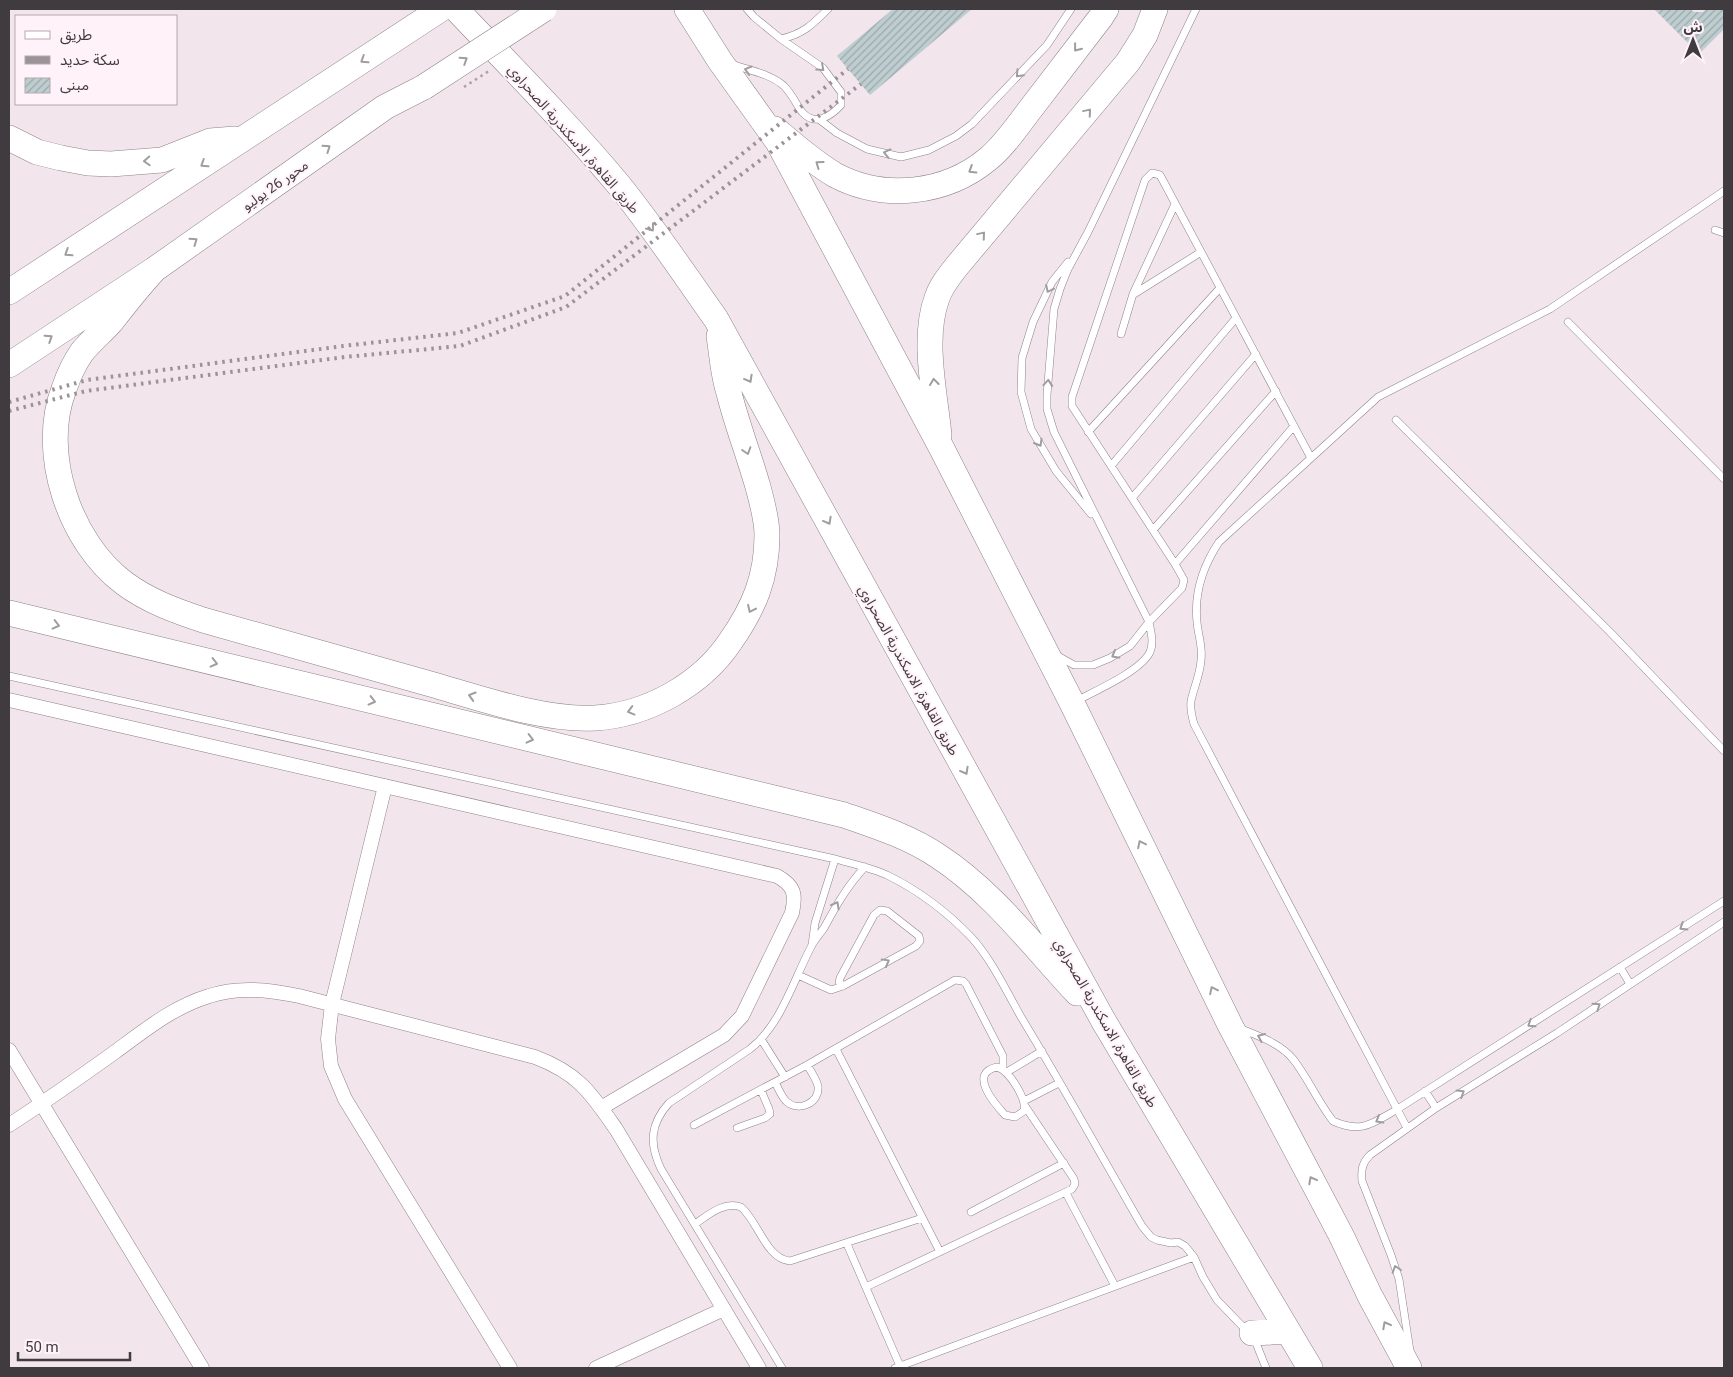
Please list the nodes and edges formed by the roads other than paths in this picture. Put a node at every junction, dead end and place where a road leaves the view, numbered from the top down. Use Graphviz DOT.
graph roads {
  1 [pos="441,9"];
  2 [pos="456,9"];
  3 [pos="544,9"];
  4 [pos="687,9"];
  5 [pos="747,9"];
  6 [pos="828,9"];
  7 [pos="1071,9"];
  8 [pos="1106,9"];
  9 [pos="1155,9"];
  10 [pos="1196,9"];
  11 [pos="781,39"];
  12 [pos="720,61"];
  13 [pos="762,119"];
  14 [pos="820,120"];
  15 [pos="9,138"];
  16 [pos="244,138"];
  17 [pos="1724,190"];
  18 [pos="1175,204"];
  19 [pos="1715,230"];
  20 [pos="1724,233"];
  21 [pos="1077,250"];
  22 [pos="1202,252"];
  23 [pos="154,269"];
  24 [pos="1220,288"];
  25 [pos="9,292"];
  26 [pos="1134,294"];
  27 [pos="1236,318"];
  28 [pos="716,319"];
  29 [pos="1568,322"];
  30 [pos="1121,334"];
  31 [pos="1256,354"];
  32 [pos="9,365"];
  33 [pos="1276,391"];
  34 [pos="1396,420"];
  35 [pos="1294,426"];
  36 [pos="1088,432"];
  37 [pos="941,448"];
  38 [pos="1311,458"];
  39 [pos="1111,466"];
  40 [pos="1724,478"];
  41 [pos="1132,498"];
  42 [pos="1100,525"];
  43 [pos="1153,530"];
  44 [pos="1175,564"];
  45 [pos="9,613"];
  46 [pos="1149,622"];
  47 [pos="1045,649"];
  48 [pos="9,676"];
  49 [pos="9,700"];
  50 [pos="1072,703"];
  51 [pos="1724,751"];
  52 [pos="385,786"];
  53 [pos="835,859"];
  54 [pos="865,867"];
  55 [pos="1724,901"];
  56 [pos="1724,922"];
  57 [pos="812,946"];
  58 [pos="1620,967"];
  59 [pos="798,976"];
  60 [pos="1630,984"];
  61 [pos="843,986"];
  62 [pos="332,1004"];
  63 [pos="1102,1020"];
  64 [pos="1230,1025"];
  65 [pos="761,1039"];
  66 [pos="836,1049"];
  67 [pos="9,1050"];
  68 [pos="1042,1051"];
  69 [pos="807,1065"];
  70 [pos="1005,1070"];
  71 [pos="785,1077"];
  72 [pos="775,1082"];
  73 [pos="1059,1083"];
  74 [pos="760,1090"];
  75 [pos="1425,1091"];
  76 [pos="1025,1103"];
  77 [pos="43,1104"];
  78 [pos="601,1108"];
  79 [pos="1436,1108"];
  80 [pos="1396,1110"];
  81 [pos="9,1125"];
  82 [pos="694,1126"];
  83 [pos="738,1128"];
  84 [pos="1407,1128"];
  85 [pos="1064,1163"];
  86 [pos="1066,1193"];
  87 [pos="970,1212"];
  88 [pos="922,1218"];
  89 [pos="695,1224"];
  90 [pos="847,1244"];
  91 [pos="940,1252"];
  92 [pos="1194,1257"];
  93 [pos="1115,1286"];
  94 [pos="866,1287"];
  95 [pos="724,1309"];
  96 [pos="1288,1331"];
  97 [pos="1252,1333"];
  98 [pos="897,1367"];
  99 [pos="202,1368"];
  100 [pos="510,1368"];
  101 [pos="596,1368"];
  102 [pos="759,1368"];
  103 [pos="782,1368"];
  104 [pos="1266,1368"];
  105 [pos="1310,1368"];
  106 [pos="1411,1368"];
  1 -- 16 [label="highway, one-way"];
  2 -- 28 [label="highway, طريق القاهرة, الاسكندرية الصحراوي, one-way"];
  23 -- 3 [label="highway, محور 26 يوليو, one-way, bridge"];
  4 -- 12 [label="highway"];
  5 -- 11 [label="lane"];
  6 -- 11 [label="lane"];
  7 -- 14 [label="lane, one-way"];
  8 -- 13 [label="highway, one-way"];
  37 -- 9 [label="highway, one-way"];
  10 -- 21 [label="lane"];
  11 -- 14 [label="lane, one-way"];
  12 -- 13 [label="highway"];
  14 -- 12 [label="lane, one-way"];
  13 -- 37 [label="highway"];
  16 -- 15 [label="highway, one-way"];
  16 -- 25 [label="highway, one-way"];
  17 -- 38 [label="lane"];
  18 -- 22 [label="lane"];
  18 -- 26 [label="lane"];
  18 -- 36 [label="lane"];
  19 -- 20 [label="lane"];
  42 -- 21 [label="lane, one-way"];
  21 -- 42 [label="lane, one-way"];
  22 -- 24 [label="lane"];
  22 -- 26 [label="lane"];
  28 -- 23 [label="highway, one-way"];
  32 -- 23 [label="highway, محور 26 يوليو, one-way"];
  24 -- 27 [label="lane"];
  24 -- 36 [label="lane"];
  26 -- 30 [label="lane"];
  27 -- 31 [label="lane"];
  27 -- 39 [label="lane"];
  28 -- 63 [label="highway, طريق القاهرة, الاسكندرية الصحراوي, one-way"];
  29 -- 40 [label="lane"];
  31 -- 33 [label="lane"];
  31 -- 41 [label="lane"];
  33 -- 35 [label="lane"];
  33 -- 43 [label="lane"];
  34 -- 51 [label="lane"];
  35 -- 38 [label="lane"];
  35 -- 44 [label="lane"];
  36 -- 39 [label="lane"];
  37 -- 47 [label="highway"];
  38 -- 80 [label="lane"];
  39 -- 41 [label="lane"];
  41 -- 43 [label="lane"];
  42 -- 46 [label="lane"];
  43 -- 44 [label="lane"];
  44 -- 46 [label="lane"];
  45 -- 63 [label="highway, one-way"];
  46 -- 47 [label="lane, one-way"];
  46 -- 50 [label="lane"];
  47 -- 50 [label="highway"];
  48 -- 53 [label="lane"];
  49 -- 52 [label="street"];
  64 -- 50 [label="highway, one-way"];
  52 -- 62 [label="street"];
  52 -- 78 [label="street"];
  53 -- 54 [label="lane"];
  53 -- 57 [label="lane"];
  57 -- 54 [label="lane, one-way"];
  54 -- 68 [label="lane"];
  55 -- 58 [label="lane, one-way"];
  56 -- 60 [label="lane"];
  57 -- 59 [label="lane"];
  58 -- 60 [label="lane"];
  58 -- 75 [label="lane, one-way"];
  59 -- 61 [label="lane"];
  59 -- 65 [label="lane"];
  79 -- 60 [label="lane, one-way"];
  61 -- 61 [label="lane, one-way"];
  62 -- 77 [label="street"];
  62 -- 78 [label="street"];
  62 -- 100 [label="street"];
  63 -- 96 [label="highway, طريق القاهرة, الاسكندرية الصحراوي"];
  80 -- 64 [label="lane, one-way"];
  106 -- 64 [label="highway, one-way"];
  65 -- 71 [label="lane"];
  65 -- 89 [label="lane"];
  66 -- 69 [label="lane"];
  66 -- 70 [label="lane"];
  66 -- 88 [label="lane"];
  67 -- 77 [label="street"];
  68 -- 70 [label="lane"];
  68 -- 73 [label="lane"];
  69 -- 71 [label="lane"];
  69 -- 72 [label="lane"];
  70 -- 76 [label="lane"];
  70 -- 76 [label="lane"];
  71 -- 72 [label="lane"];
  72 -- 74 [label="lane"];
  73 -- 76 [label="lane"];
  73 -- 92 [label="lane"];
  74 -- 82 [label="lane"];
  74 -- 83 [label="lane"];
  75 -- 79 [label="lane"];
  75 -- 80 [label="lane"];
  76 -- 85 [label="lane"];
  77 -- 81 [label="street"];
  77 -- 99 [label="street"];
  78 -- 95 [label="street"];
  79 -- 84 [label="lane"];
  80 -- 84 [label="lane"];
  106 -- 84 [label="lane, one-way"];
  85 -- 86 [label="lane"];
  85 -- 87 [label="lane"];
  86 -- 91 [label="lane"];
  86 -- 93 [label="lane"];
  88 -- 90 [label="lane"];
  88 -- 91 [label="lane"];
  89 -- 90 [label="lane"];
  89 -- 103 [label="lane"];
  90 -- 94 [label="lane"];
  91 -- 94 [label="lane"];
  92 -- 93 [label="lane"];
  92 -- 97 [label="lane"];
  93 -- 98 [label="lane"];
  94 -- 98 [label="lane"];
  95 -- 101 [label="street"];
  95 -- 102 [label="street"];
  96 -- 97 [label="highway"];
  96 -- 105 [label="highway, طريق القاهرة, الاسكندرية الصحراوي"];
  97 -- 104 [label="lane"];
}
